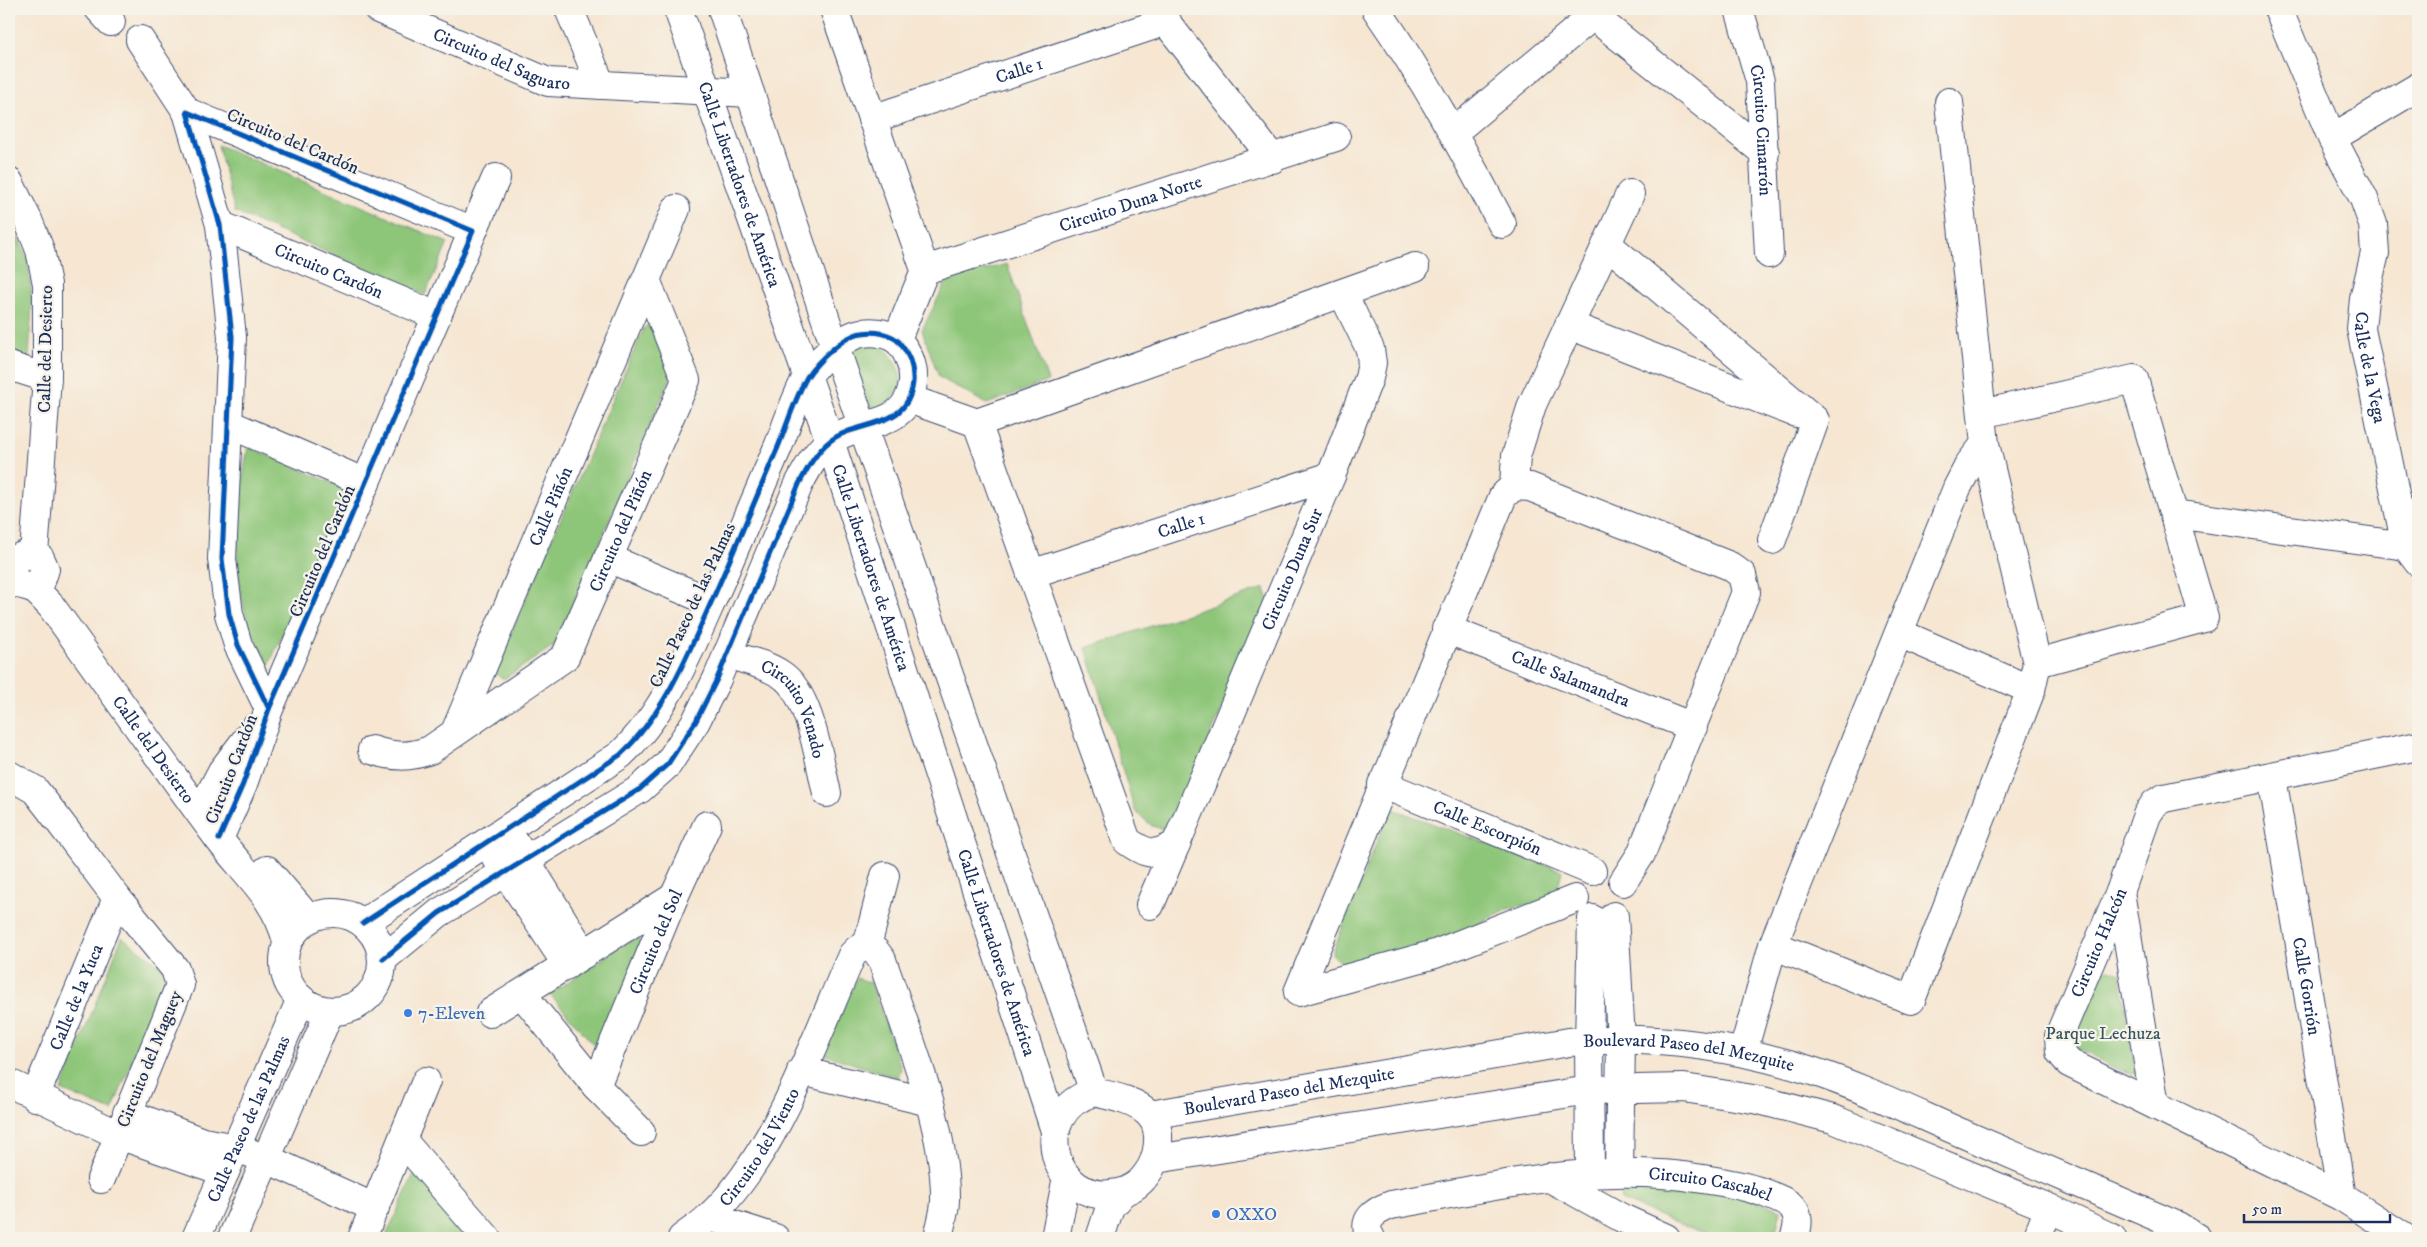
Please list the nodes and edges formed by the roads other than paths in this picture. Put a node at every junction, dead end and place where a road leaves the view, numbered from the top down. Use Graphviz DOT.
graph roads {
  1 [pos="378,9"];
  2 [pos="569,9"];
  3 [pos="678,9"];
  4 [pos="722,9"];
  5 [pos="834,9"];
  6 [pos="1376,9"];
  7 [pos="1740,9"];
  8 [pos="2278,9"];
  9 [pos="1597,12"];
  10 [pos="1162,15"];
  11 [pos="140,40"];
  12 [pos="601,85"];
  13 [pos="2418,87"];
  14 [pos="706,91"];
  15 [pos="750,93"];
  16 [pos="1949,102"];
  17 [pos="187,112"];
  18 [pos="872,119"];
  19 [pos="1454,132"];
  20 [pos="1336,138"];
  21 [pos="2332,138"];
  22 [pos="1765,153"];
  23 [pos="1273,159"];
  24 [pos="496,178"];
  25 [pos="9,182"];
  26 [pos="1630,194"];
  27 [pos="676,209"];
  28 [pos="1502,224"];
  29 [pos="220,225"];
  30 [pos="473,231"];
  31 [pos="1606,244"];
  32 [pos="1769,254"];
  33 [pos="1414,267"];
  34 [pos="925,270"];
  35 [pos="647,282"];
  36 [pos="1342,294"];
  37 [pos="438,316"];
  38 [pos="1569,325"];
  39 [pos="897,339"];
  40 [pos="835,347"];
  41 [pos="9,366"];
  42 [pos="807,377"];
  43 [pos="47,378"];
  44 [pos="909,399"];
  45 [pos="1982,414"];
  46 [pos="1815,420"];
  47 [pos="977,423"];
  48 [pos="229,424"];
  49 [pos="863,428"];
  50 [pos="830,440"];
  51 [pos="1985,444"];
  52 [pos="1331,476"];
  53 [pos="366,483"];
  54 [pos="1514,486"];
  55 [pos="2174,514"];
  56 [pos="1772,540"];
  57 [pos="2412,554"];
  58 [pos="605,566"];
  59 [pos="26,570"];
  60 [pos="1031,574"];
  61 [pos="752,598"];
  62 [pos="712,601"];
  63 [pos="1446,630"];
  64 [pos="1899,633"];
  65 [pos="728,654"];
  66 [pos="684,663"];
  67 [pos="2037,664"];
  68 [pos="717,679"];
  69 [pos="2031,690"];
  70 [pos="269,709"];
  71 [pos="1693,727"];
  72 [pos="455,732"];
  73 [pos="2418,746"];
  74 [pos="372,750"];
  75 [pos="9,775"];
  76 [pos="2272,777"];
  77 [pos="1382,784"];
  78 [pos="827,793"];
  79 [pos="204,805"];
  80 [pos="707,825"];
  81 [pos="223,831"];
  82 [pos="497,836"];
  83 [pos="1176,844"];
  84 [pos="516,865"];
  85 [pos="1592,871"];
  86 [pos="884,876"];
  87 [pos="1623,882"];
  88 [pos="2120,892"];
  89 [pos="674,897"];
  90 [pos="117,898"];
  91 [pos="1150,905"];
  92 [pos="1594,911"];
  93 [pos="308,918"];
  94 [pos="363,923"];
  95 [pos="287,941"];
  96 [pos="1773,945"];
  97 [pos="867,946"];
  98 [pos="383,959"];
  99 [pos="576,960"];
  100 [pos="522,994"];
  101 [pos="301,1000"];
  102 [pos="330,1011"];
  103 [pos="490,1013"];
  104 [pos="1621,1040"];
  105 [pos="1589,1041"];
  106 [pos="1743,1052"];
  107 [pos="801,1071"];
  108 [pos="426,1081"];
  109 [pos="9,1083"];
  110 [pos="596,1086"];
  111 [pos="1620,1088"];
  112 [pos="1589,1090"];
  113 [pos="1094,1092"];
  114 [pos="35,1097"];
  115 [pos="929,1102"];
  116 [pos="2155,1105"];
  117 [pos="1150,1115"];
  118 [pos="123,1124"];
  119 [pos="1055,1131"];
  120 [pos="641,1132"];
  121 [pos="403,1141"];
  122 [pos="1156,1159"];
  123 [pos="230,1160"];
  124 [pos="264,1166"];
  125 [pos="1619,1172"];
  126 [pos="1590,1173"];
  127 [pos="1067,1177"];
  128 [pos="1548,1177"];
  129 [pos="101,1179"];
  130 [pos="1123,1192"];
  131 [pos="2342,1197"];
  132 [pos="2049,1208"];
  133 [pos="710,1216"];
  134 [pos="369,1222"];
  135 [pos="2071,1229"];
  136 [pos="206,1235"];
  137 [pos="232,1238"];
  138 [pos="487,1238"];
  139 [pos="682,1238"];
  140 [pos="775,1238"];
  141 [pos="938,1238"];
  142 [pos="1055,1238"];
  143 [pos="1100,1238"];
  144 [pos="1371,1238"];
  145 [pos="1666,1238"];
  146 [pos="1794,1238"];
  147 [pos="2037,1238"];
  148 [pos="2112,1238"];
  149 [pos="2197,1238"];
  150 [pos="2406,1238"];
  1 -- 12 [label="street, Circuito del Saguaro"];
  2 -- 12 [label="street, Circuito del Saguaro"];
  3 -- 14 [label="street, Calle Libertadores de América"];
  4 -- 15 [label="street, Calle Libertadores de América"];
  5 -- 18 [label="street"];
  6 -- 19 [label="street"];
  7 -- 22 [label="street, Circuito Cimarrón"];
  8 -- 21 [label="street, Calle de la Vega"];
  9 -- 19 [label="street"];
  9 -- 22 [label="street"];
  10 -- 18 [label="street, Calle 1"];
  10 -- 23 [label="street"];
  11 -- 17 [label="street"];
  12 -- 14 [label="street, Circuito del Saguaro"];
  13 -- 21 [label="street"];
  14 -- 15 [label="street, Circuito del Saguaro"];
  14 -- 42 [label="street, Calle Libertadores de América"];
  15 -- 40 [label="street, Calle Libertadores de América"];
  16 -- 45 [label="street"];
  17 -- 29 [label="street"];
  17 -- 30 [label="street, Circuito del Cardón"];
  18 -- 34 [label="street"];
  19 -- 28 [label="street"];
  20 -- 23 [label="street, Circuito Duna Norte"];
  21 -- 57 [label="street, Calle de la Vega"];
  22 -- 32 [label="street, Circuito Cimarrón"];
  23 -- 34 [label="street, Circuito Duna Norte"];
  24 -- 30 [label="street, Circuito del Cardón"];
  25 -- 43 [label="street, Calle del Desierto"];
  26 -- 31 [label="street"];
  27 -- 35 [label="street, Calle Piñón"];
  29 -- 37 [label="street, Circuito Cardón"];
  29 -- 48 [label="street"];
  30 -- 37 [label="street, Circuito del Cardón"];
  31 -- 38 [label="street"];
  31 -- 46 [label="street"];
  33 -- 36 [label="street"];
  34 -- 39 [label="street"];
  35 -- 58 [label="street, Circuito del Piñón"];
  35 -- 72 [label="street, Calle Piñón"];
  36 -- 47 [label="street"];
  36 -- 52 [label="street, Circuito Duna Sur"];
  37 -- 53 [label="street, Circuito del Cardón"];
  38 -- 46 [label="street"];
  38 -- 54 [label="street"];
  39 -- 40 [label="street, Calle Paseo de las Palmas"];
  39 -- 44 [label="street"];
  40 -- 42 [label="street, Calle Paseo de las Palmas"];
  40 -- 49 [label="street, Calle Libertadores de América"];
  41 -- 43 [label="street"];
  42 -- 50 [label="street, Calle Libertadores de América"];
  42 -- 62 [label="street, Calle Paseo de las Palmas"];
  43 -- 59 [label="street, Calle del Desierto"];
  44 -- 47 [label="street"];
  44 -- 49 [label="street"];
  45 -- 51 [label="street"];
  45 -- 55 [label="street"];
  46 -- 56 [label="street"];
  47 -- 60 [label="street"];
  48 -- 53 [label="street"];
  48 -- 70 [label="street"];
  49 -- 50 [label="street"];
  49 -- 113 [label="street, Calle Libertadores de América"];
  50 -- 61 [label="street"];
  50 -- 119 [label="street, Calle Libertadores de América"];
  51 -- 64 [label="street"];
  51 -- 67 [label="street"];
  52 -- 60 [label="street, Calle 1"];
  52 -- 83 [label="street, Circuito Duna Sur"];
  53 -- 70 [label="street, Circuito del Cardón"];
  54 -- 63 [label="street"];
  54 -- 71 [label="street"];
  55 -- 57 [label="street"];
  55 -- 67 [label="street"];
  58 -- 62 [label="street"];
  58 -- 72 [label="street, Circuito del Piñón"];
  59 -- 79 [label="street, Calle del Desierto"];
  60 -- 83 [label="street"];
  61 -- 62 [label="street"];
  61 -- 65 [label="street"];
  62 -- 66 [label="street, Calle Paseo de las Palmas"];
  63 -- 71 [label="street, Calle Salamandra"];
  63 -- 77 [label="street"];
  64 -- 69 [label="street"];
  64 -- 96 [label="street"];
  65 -- 68 [label="street"];
  65 -- 78 [label="street, Circuito Venado"];
  66 -- 68 [label="street"];
  66 -- 82 [label="street, Calle Paseo de las Palmas"];
  67 -- 69 [label="street"];
  68 -- 84 [label="street"];
  69 -- 96 [label="street"];
  70 -- 79 [label="street, Circuito Cardón"];
  70 -- 81 [label="street, Circuito Cardón"];
  71 -- 87 [label="street"];
  72 -- 74 [label="street, Circuito del Piñón"];
  73 -- 76 [label="street, Circuito Halcón"];
  75 -- 90 [label="street, Circuito del Maguey"];
  76 -- 88 [label="street, Circuito Halcón"];
  76 -- 131 [label="street, Calle Gorrión"];
  77 -- 85 [label="street, Calle Escorpión"];
  77 -- 92 [label="street"];
  79 -- 81 [label="street, Calle del Desierto"];
  80 -- 89 [label="street"];
  81 -- 93 [label="street, Calle del Desierto"];
  81 -- 95 [label="street, Calle del Desierto"];
  82 -- 84 [label="street"];
  82 -- 94 [label="street, Calle Paseo de las Palmas"];
  83 -- 91 [label="street, Circuito Duna Sur"];
  84 -- 98 [label="street"];
  84 -- 99 [label="street"];
  85 -- 87 [label="street"];
  85 -- 92 [label="street"];
  86 -- 97 [label="street"];
  87 -- 92 [label="street"];
  88 -- 116 [label="street"];
  88 -- 116 [label="street, Circuito Halcón"];
  89 -- 99 [label="street, Circuito del Sol"];
  89 -- 110 [label="street, Circuito del Sol"];
  90 -- 114 [label="street, Calle de la Yuca"];
  90 -- 118 [label="street, Circuito del Maguey"];
  92 -- 104 [label="street"];
  92 -- 105 [label="street"];
  93 -- 94 [label="street"];
  93 -- 95 [label="street"];
  94 -- 98 [label="street"];
  95 -- 101 [label="street"];
  96 -- 106 [label="street"];
  97 -- 107 [label="street, Circuito del Viento"];
  97 -- 115 [label="street"];
  98 -- 102 [label="street"];
  99 -- 100 [label="street, Circuito del Sol"];
  100 -- 103 [label="street, Circuito del Sol"];
  100 -- 110 [label="street"];
  101 -- 102 [label="street"];
  101 -- 123 [label="street, Calle Paseo de las Palmas"];
  102 -- 124 [label="street, Calle Paseo de las Palmas"];
  104 -- 105 [label="street, Boulevard Paseo del Mezquite"];
  104 -- 106 [label="street, Boulevard Paseo del Mezquite"];
  104 -- 111 [label="street"];
  105 -- 112 [label="street"];
  105 -- 117 [label="street, Boulevard Paseo del Mezquite"];
  106 -- 149 [label="street, Boulevard Paseo del Mezquite"];
  107 -- 115 [label="street, Circuito del Viento"];
  107 -- 133 [label="street, Circuito del Viento"];
  108 -- 121 [label="street"];
  109 -- 114 [label="street, Circuito del Maguey"];
  110 -- 120 [label="street"];
  111 -- 112 [label="street, Boulevard Paseo del Mezquite"];
  111 -- 125 [label="street"];
  111 -- 132 [label="street, Boulevard Paseo del Mezquite"];
  112 -- 122 [label="street, Boulevard Paseo del Mezquite"];
  112 -- 126 [label="street"];
  113 -- 117 [label="street"];
  113 -- 119 [label="street"];
  114 -- 118 [label="street, Circuito del Maguey"];
  115 -- 141 [label="street"];
  116 -- 131 [label="street, Circuito Halcón"];
  117 -- 122 [label="street"];
  118 -- 123 [label="street"];
  118 -- 129 [label="street"];
  119 -- 127 [label="street"];
  121 -- 134 [label="street"];
  121 -- 138 [label="street"];
  122 -- 130 [label="street"];
  123 -- 124 [label="street"];
  123 -- 136 [label="street, Calle Paseo de las Palmas"];
  124 -- 134 [label="street"];
  124 -- 137 [label="street, Calle Paseo de las Palmas"];
  125 -- 126 [label="street, Circuito Cascabel"];
  125 -- 146 [label="street, Circuito Cascabel"];
  126 -- 128 [label="street, Circuito Cascabel"];
  127 -- 130 [label="street"];
  127 -- 142 [label="street"];
  128 -- 144 [label="street, Circuito Cascabel"];
  128 -- 145 [label="street"];
  130 -- 143 [label="street"];
  131 -- 150 [label="street, Circuito Halcón"];
  132 -- 135 [label="street, Boulevard Paseo del Mezquite"];
  132 -- 147 [label="street"];
  133 -- 139 [label="street, Circuito del Viento"];
  133 -- 140 [label="street, Circuito del Viento"];
  135 -- 148 [label="street, Boulevard Paseo del Mezquite"];
}
